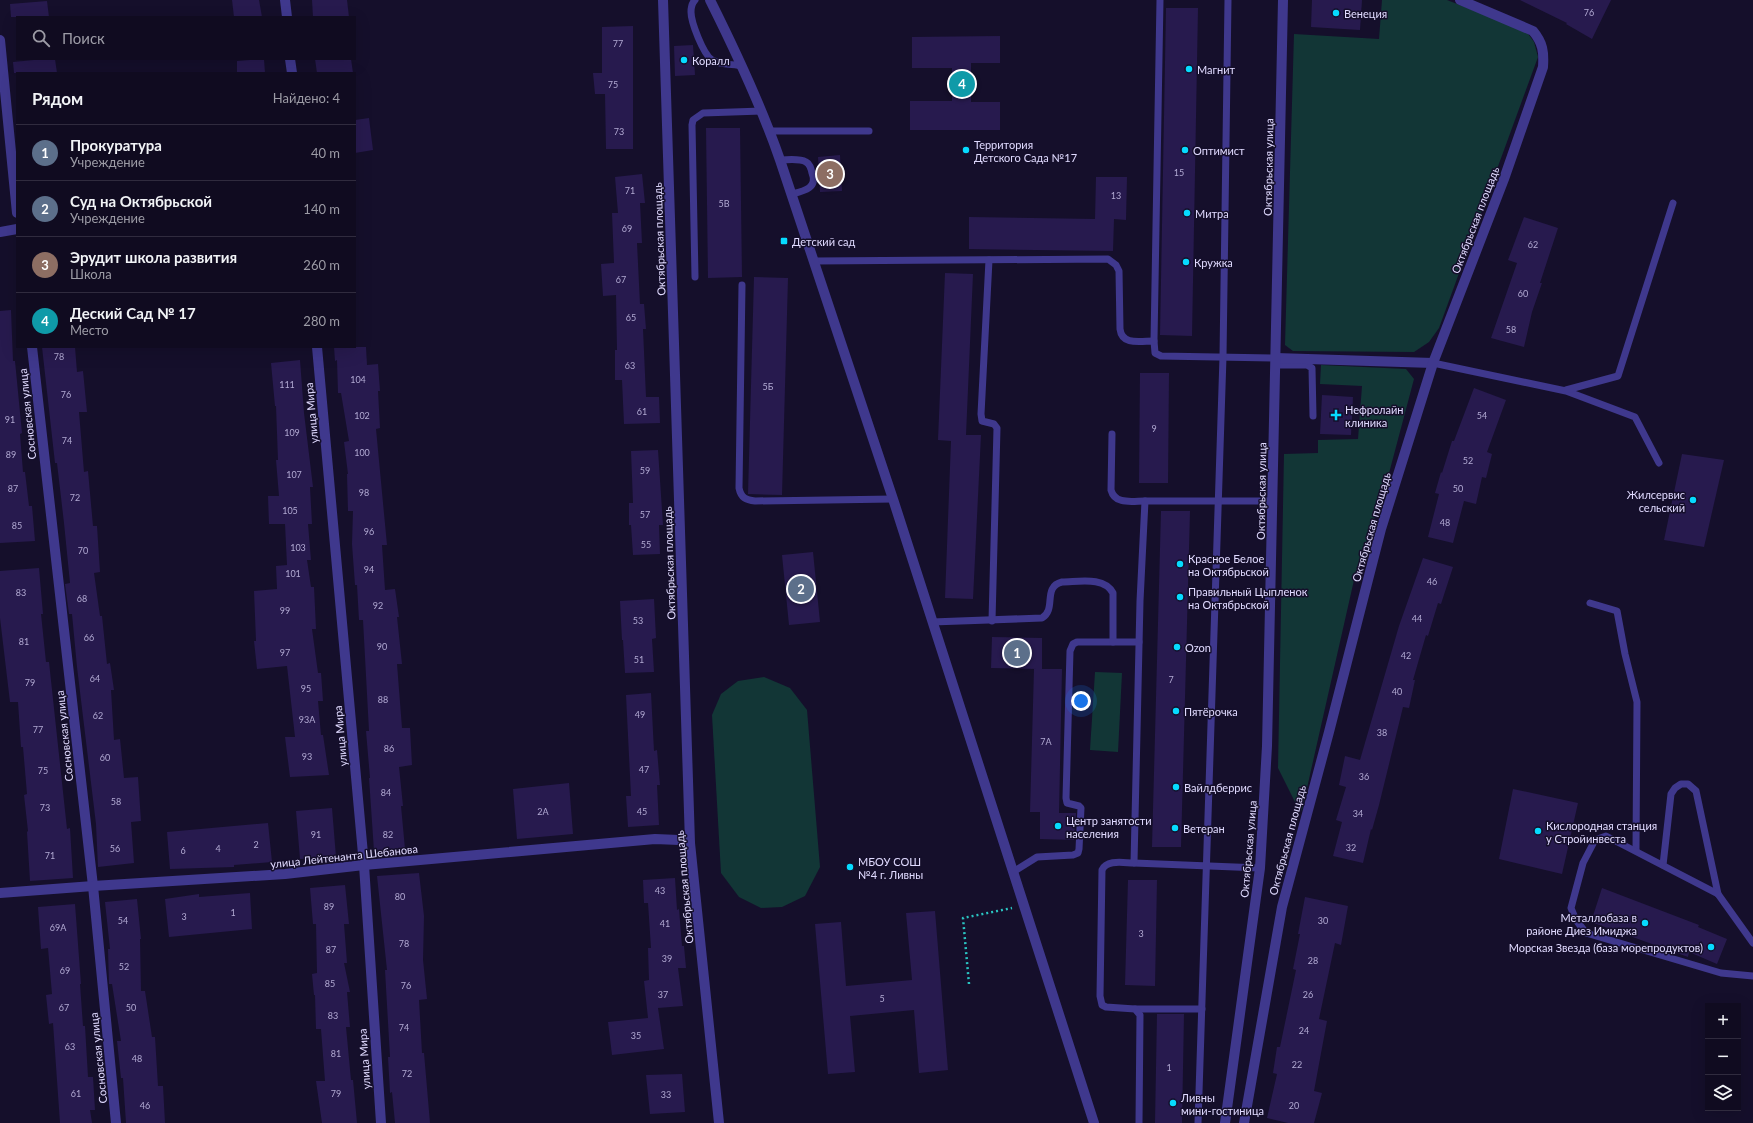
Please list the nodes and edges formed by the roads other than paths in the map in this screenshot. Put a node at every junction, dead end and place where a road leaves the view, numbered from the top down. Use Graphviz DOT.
graph roads {
  1 [pos="285,0"];
  2 [pos="663,0"];
  3 [pos="695,0"];
  4 [pos="710,0"];
  5 [pos="1160,0"];
  6 [pos="1228,0"];
  7 [pos="1283,0"];
  8 [pos="1460,0"];
  9 [pos="287,16"];
  10 [pos="0,40"];
  11 [pos="290,60"];
  12 [pos="742,66"];
  13 [pos="292,72"];
  14 [pos="762,111"];
  15 [pos="770,131"];
  16 [pos="869,131"];
  17 [pos="780,160"];
  18 [pos="792,194"];
  19 [pos="16,203"];
  20 [pos="1673,203"];
  21 [pos="16,229"];
  22 [pos="0,232"];
  23 [pos="989,260"];
  24 [pos="815,261"];
  25 [pos="695,277"];
  26 [pos="742,285"];
  27 [pos="1154,341"];
  28 [pos="32,348"];
  29 [pos="317,348"];
  30 [pos="1223,358"];
  31 [pos="1276,362"];
  32 [pos="1433,363"];
  33 [pos="1566,390"];
  34 [pos="1313,416"];
  35 [pos="1112,434"];
  36 [pos="1659,463"];
  37 [pos="893,499"];
  38 [pos="1145,501"];
  39 [pos="1219,501"];
  40 [pos="1273,501"];
  41 [pos="1590,603"];
  42 [pos="992,621"];
  43 [pos="932,622"];
  44 [pos="1113,642"];
  45 [pos="1139,642"];
  46 [pos="690,843"];
  47 [pos="1636,850"];
  48 [pos="1134,863"];
  49 [pos="364,865"];
  50 [pos="1664,865"];
  51 [pos="1208,866"];
  52 [pos="1260,868"];
  53 [pos="1013,872"];
  54 [pos="93,886"];
  55 [pos="0,893"];
  56 [pos="1718,894"];
  57 [pos="1753,943"];
  58 [pos="1753,976"];
  59 [pos="1135,1009"];
  60 [pos="1202,1009"];
  61 [pos="116,1123"];
  62 [pos="381,1123"];
  63 [pos="719,1123"];
  64 [pos="1094,1123"];
  65 [pos="1139,1123"];
  66 [pos="1198,1123"];
  67 [pos="1225,1123"];
  68 [pos="1244,1123"];
  1 -- 9 [label="street"];
  2 -- 46 [label="street, Октябрьская площадь"];
  3 -- 12 [label="lane"];
  4 -- 12 [label="street"];
  5 -- 27 [label="lane"];
  6 -- 30 [label="lane"];
  7 -- 31 [label="street, Октябрьская улица"];
  8 -- 32 [label="street, Октябрьская площадь"];
  10 -- 19 [label="street"];
  11 -- 13 [label="street"];
  12 -- 14 [label="street"];
  14 -- 15 [label="street"];
  14 -- 25 [label="lane"];
  15 -- 16 [label="lane"];
  15 -- 17 [label="street"];
  17 -- 18 [label="street"];
  17 -- 18 [label="lane"];
  18 -- 24 [label="street"];
  20 -- 33 [label="lane"];
  21 -- 22 [label="street"];
  23 -- 24 [label="lane"];
  23 -- 27 [label="lane"];
  23 -- 42 [label="lane"];
  24 -- 37 [label="street"];
  26 -- 37 [label="lane"];
  27 -- 30 [label="lane"];
  28 -- 54 [label="street, Сосновская улица"];
  29 -- 49 [label="street, улица Мира"];
  30 -- 31 [label="lane"];
  30 -- 39 [label="lane"];
  31 -- 32 [label="street"];
  31 -- 34 [label="lane"];
  31 -- 40 [label="street, Октябрьская улица"];
  32 -- 33 [label="lane"];
  32 -- 68 [label="street, Октябрьская площадь"];
  33 -- 36 [label="lane"];
  35 -- 38 [label="lane"];
  37 -- 43 [label="street"];
  38 -- 39 [label="lane"];
  38 -- 45 [label="lane"];
  39 -- 40 [label="lane"];
  39 -- 51 [label="lane"];
  40 -- 52 [label="street, Октябрьская улица"];
  41 -- 47 [label="lane"];
  42 -- 43 [label="lane"];
  42 -- 44 [label="lane"];
  43 -- 53 [label="street"];
  44 -- 45 [label="lane"];
  44 -- 53 [label="lane"];
  45 -- 48 [label="lane"];
  46 -- 49 [label="street, улица Лейтенанта Шебанова"];
  46 -- 63 [label="street, Октябрьская площадь"];
  47 -- 50 [label="lane"];
  47 -- 58 [label="lane"];
  48 -- 51 [label="lane"];
  48 -- 59 [label="lane"];
  49 -- 54 [label="street, улица Лейтенанта Шебанова"];
  49 -- 62 [label="street, улица Мира"];
  50 -- 56 [label="lane"];
  50 -- 56 [label="lane"];
  51 -- 52 [label="lane"];
  51 -- 60 [label="lane"];
  52 -- 67 [label="street, Октябрьская улица"];
  53 -- 64 [label="street"];
  54 -- 55 [label="street, улица Лейтенанта Шебанова"];
  54 -- 61 [label="street, Сосновская улица"];
  56 -- 57 [label="lane"];
  59 -- 60 [label="lane"];
  59 -- 65 [label="lane"];
  60 -- 66 [label="lane"];
}
